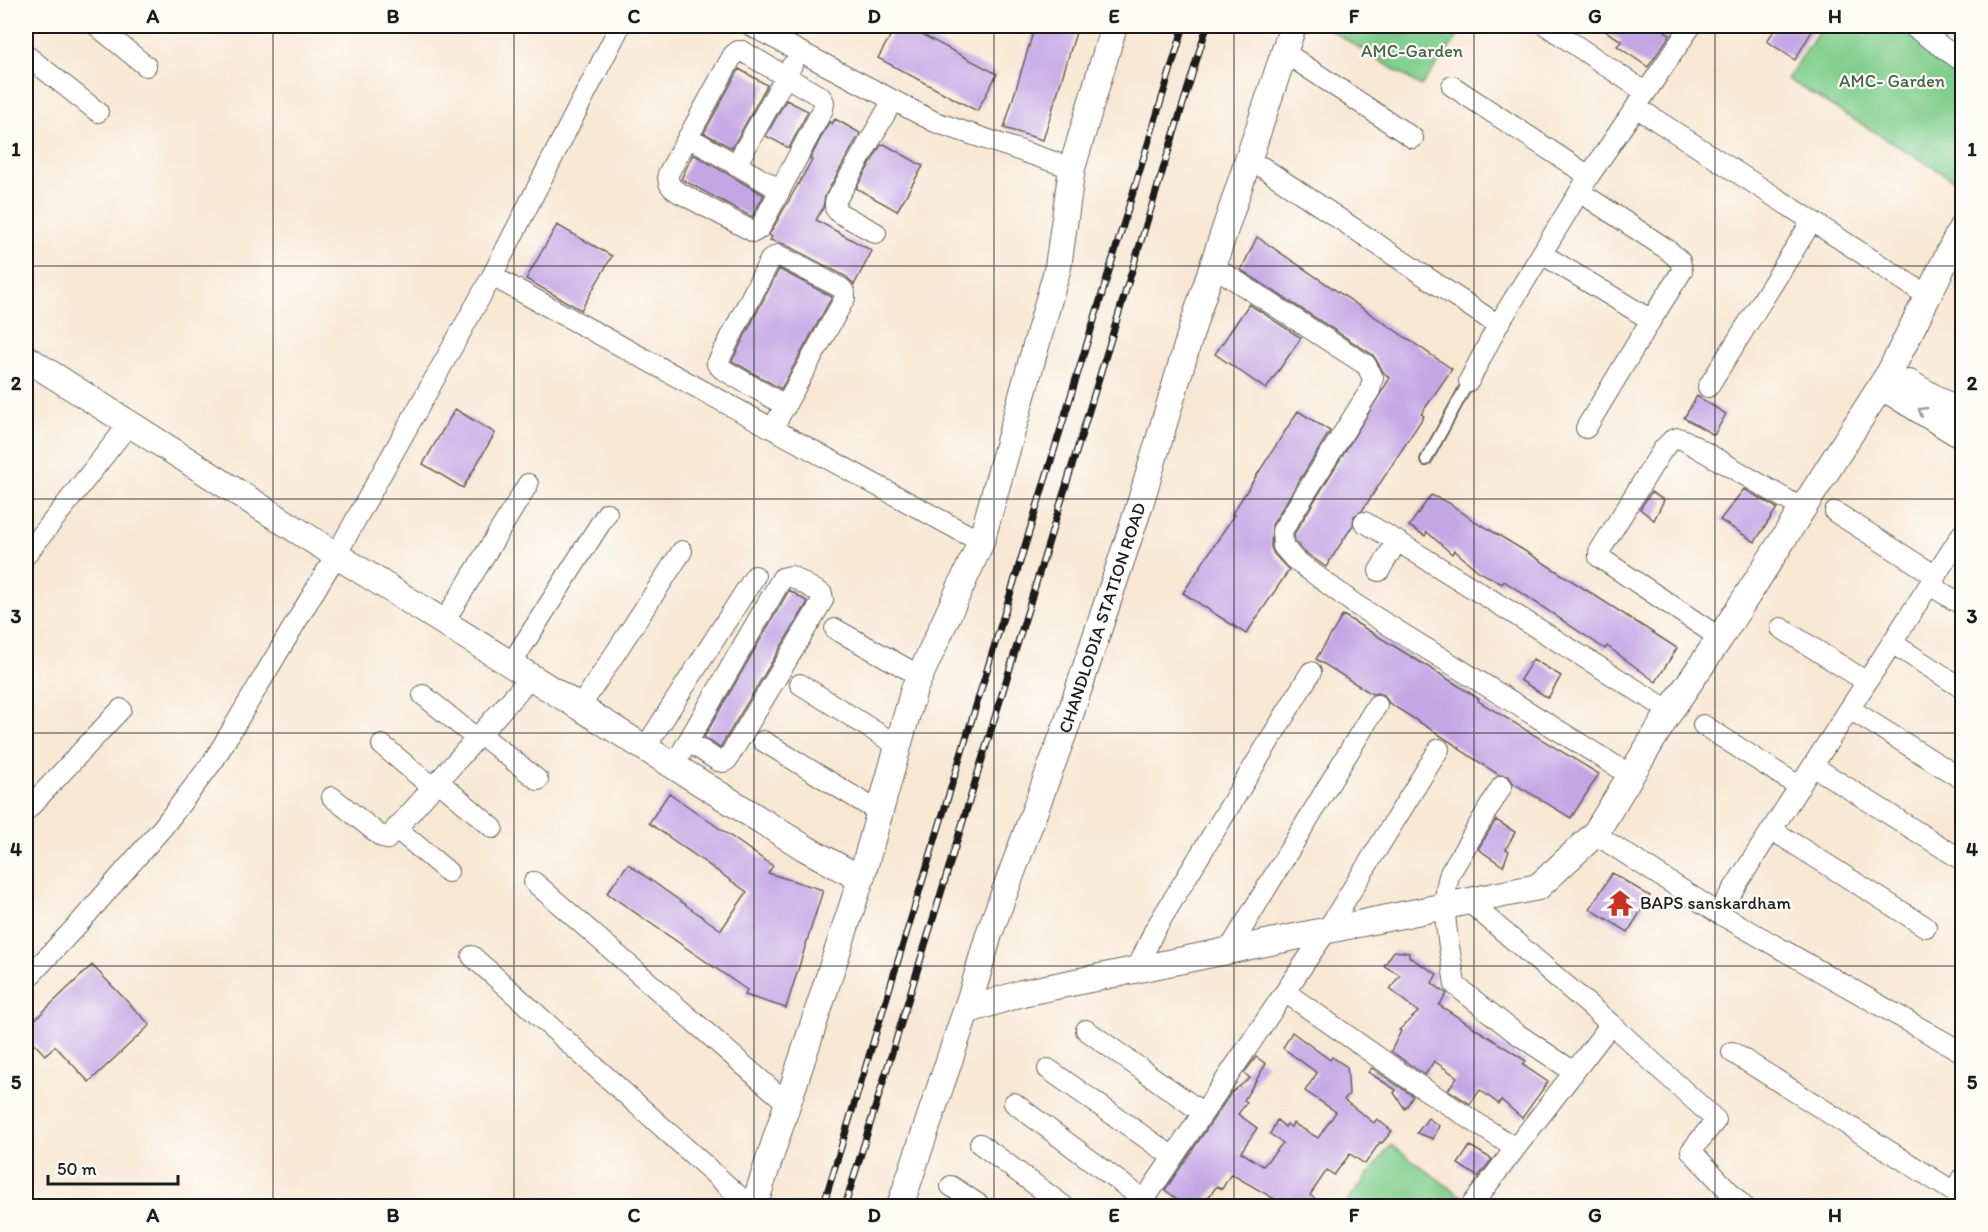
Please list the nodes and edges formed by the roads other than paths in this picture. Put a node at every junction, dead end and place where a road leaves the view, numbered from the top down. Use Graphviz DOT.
graph roads {
  1 [pos="97,26"];
  2 [pos="620,26"];
  3 [pos="751,26"];
  4 [pos="1114,26"];
  5 [pos="1293,26"];
  6 [pos="1547,26"];
  7 [pos="1690,26"];
  8 [pos="1912,26"];
  9 [pos="800,51"];
  10 [pos="1284,52"];
  11 [pos="26,55"];
  12 [pos="1962,61"];
  13 [pos="146,66"];
  14 [pos="785,75"];
  15 [pos="1452,86"];
  16 [pos="893,100"];
  17 [pos="1640,100"];
  18 [pos="98,112"];
  19 [pos="688,138"];
  20 [pos="1413,138"];
  21 [pos="736,165"];
  22 [pos="1072,168"];
  23 [pos="1262,168"];
  24 [pos="1585,184"];
  25 [pos="780,190"];
  26 [pos="1812,221"];
  27 [pos="1962,227"];
  28 [pos="876,233"];
  29 [pos="1542,254"];
  30 [pos="1213,266"];
  31 [pos="492,276"];
  32 [pos="1928,296"];
  33 [pos="1651,320"];
  34 [pos="1498,325"];
  35 [pos="26,358"];
  36 [pos="1886,379"];
  37 [pos="1469,381"];
  38 [pos="1708,387"];
  39 [pos="786,406"];
  40 [pos="1962,414"];
  41 [pos="129,424"];
  42 [pos="1586,428"];
  43 [pos="773,429"];
  44 [pos="1962,436"];
  45 [pos="1426,460"];
  46 [pos="528,484"];
  47 [pos="1803,509"];
  48 [pos="1835,512"];
  49 [pos="607,513"];
  50 [pos="1364,522"];
  51 [pos="1962,534"];
  52 [pos="1397,541"];
  53 [pos="981,542"];
  54 [pos="682,551"];
  55 [pos="26,555"];
  56 [pos="336,555"];
  57 [pos="1379,571"];
  58 [pos="755,576"];
  59 [pos="1933,580"];
  60 [pos="1962,605"];
  61 [pos="444,622"];
  62 [pos="1781,628"];
  63 [pos="835,629"];
  64 [pos="1720,638"];
  65 [pos="1892,643"];
  66 [pos="520,670"];
  67 [pos="1311,672"];
  68 [pos="920,676"];
  69 [pos="1867,682"];
  70 [pos="800,684"];
  71 [pos="1962,688"];
  72 [pos="423,695"];
  73 [pos="1377,705"];
  74 [pos="580,707"];
  75 [pos="1850,709"];
  76 [pos="121,710"];
  77 [pos="1670,711"];
  78 [pos="1703,725"];
  79 [pos="478,736"];
  80 [pos="688,741"];
  81 [pos="763,741"];
  82 [pos="382,745"];
  83 [pos="898,746"];
  84 [pos="645,748"];
  85 [pos="1439,748"];
  86 [pos="674,766"];
  87 [pos="1813,766"];
  88 [pos="1632,776"];
  89 [pos="1962,779"];
  90 [pos="538,780"];
  91 [pos="435,784"];
  92 [pos="1502,786"];
  93 [pos="1800,786"];
  94 [pos="332,797"];
  95 [pos="26,812"];
  96 [pos="879,812"];
  97 [pos="396,828"];
  98 [pos="494,828"];
  99 [pos="1772,830"];
  100 [pos="1595,834"];
  101 [pos="1962,860"];
  102 [pos="448,872"];
  103 [pos="861,879"];
  104 [pos="534,882"];
  105 [pos="1456,904"];
  106 [pos="1718,914"];
  107 [pos="1926,927"];
  108 [pos="1327,930"];
  109 [pos="1229,950"];
  110 [pos="472,956"];
  111 [pos="1137,969"];
  112 [pos="26,980"];
  113 [pos="1285,992"];
  114 [pos="966,1011"];
  115 [pos="1611,1024"];
  116 [pos="1086,1030"];
  117 [pos="1732,1052"];
  118 [pos="1962,1052"];
  119 [pos="1048,1069"];
  120 [pos="1574,1072"];
  121 [pos="1014,1103"];
  122 [pos="787,1104"];
  123 [pos="1203,1113"];
  124 [pos="980,1144"];
  125 [pos="1515,1148"];
  126 [pos="1173,1157"];
  127 [pos="1962,1178"];
  128 [pos="951,1186"];
  129 [pos="1142,1203"];
  130 [pos="752,1206"];
  131 [pos="900,1206"];
  132 [pos="981,1206"];
  133 [pos="1064,1206"];
  134 [pos="1471,1206"];
  135 [pos="1743,1206"];
  1 -- 13 [label="street"];
  2 -- 31 [label="street"];
  3 -- 9 [label="street"];
  4 -- 22 [label="street"];
  5 -- 10 [label="street, CHANDLODIA STATION ROAD"];
  6 -- 17 [label="street"];
  7 -- 17 [label="street"];
  8 -- 12 [label="street"];
  9 -- 14 [label="street"];
  9 -- 16 [label="street"];
  10 -- 20 [label="street"];
  10 -- 30 [label="street, CHANDLODIA STATION ROAD"];
  11 -- 18 [label="street"];
  14 -- 19 [label="street"];
  14 -- 21 [label="street"];
  14 -- 25 [label="street"];
  15 -- 24 [label="street"];
  16 -- 22 [label="street"];
  16 -- 28 [label="street"];
  17 -- 24 [label="street"];
  17 -- 26 [label="street"];
  19 -- 21 [label="street"];
  19 -- 25 [label="street"];
  21 -- 25 [label="street"];
  22 -- 53 [label="street"];
  23 -- 34 [label="street"];
  24 -- 29 [label="street"];
  24 -- 33 [label="street"];
  26 -- 32 [label="street"];
  26 -- 38 [label="street"];
  27 -- 32 [label="street"];
  29 -- 33 [label="street"];
  29 -- 34 [label="street"];
  30 -- 88 [label="street"];
  30 -- 114 [label="street, CHANDLODIA STATION ROAD"];
  31 -- 43 [label="street"];
  31 -- 56 [label="street"];
  32 -- 36 [label="street"];
  33 -- 42 [label="street"];
  34 -- 37 [label="street"];
  35 -- 41 [label="street"];
  36 -- 40 [label="street"];
  44 -- 36 [label="street, one-way"];
  36 -- 47 [label="street"];
  37 -- 45 [label="lane"];
  39 -- 39 [label="street"];
  39 -- 43 [label="street"];
  41 -- 55 [label="street"];
  41 -- 56 [label="street"];
  43 -- 53 [label="street"];
  46 -- 61 [label="street"];
  47 -- 64 [label="street"];
  47 -- 64 [label="street"];
  48 -- 59 [label="street"];
  49 -- 66 [label="street"];
  50 -- 52 [label="street"];
  51 -- 59 [label="street"];
  52 -- 57 [label="street"];
  52 -- 77 [label="street"];
  53 -- 68 [label="street"];
  54 -- 74 [label="street"];
  56 -- 61 [label="street"];
  56 -- 112 [label="street"];
  58 -- 84 [label="street"];
  59 -- 60 [label="street"];
  59 -- 65 [label="street"];
  61 -- 66 [label="street"];
  62 -- 69 [label="street"];
  63 -- 68 [label="street"];
  64 -- 77 [label="street"];
  65 -- 69 [label="street"];
  65 -- 71 [label="street"];
  66 -- 74 [label="street"];
  66 -- 79 [label="street"];
  67 -- 111 [label="street"];
  68 -- 83 [label="street"];
  69 -- 75 [label="street"];
  70 -- 83 [label="street"];
  72 -- 79 [label="street"];
  73 -- 109 [label="street"];
  74 -- 84 [label="street"];
  75 -- 87 [label="street"];
  75 -- 89 [label="street"];
  76 -- 95 [label="street"];
  77 -- 88 [label="street"];
  78 -- 93 [label="street"];
  79 -- 90 [label="street"];
  79 -- 91 [label="street"];
  80 -- 80 [label="street"];
  80 -- 86 [label="street"];
  81 -- 96 [label="street"];
  82 -- 91 [label="street"];
  83 -- 96 [label="street"];
  84 -- 86 [label="street"];
  85 -- 108 [label="street"];
  86 -- 103 [label="street"];
  87 -- 93 [label="street"];
  87 -- 101 [label="street"];
  88 -- 100 [label="street"];
  91 -- 97 [label="street"];
  91 -- 98 [label="street"];
  92 -- 105 [label="street"];
  93 -- 99 [label="street"];
  94 -- 97 [label="street"];
  96 -- 103 [label="street"];
  97 -- 102 [label="street"];
  99 -- 106 [label="street"];
  99 -- 107 [label="street"];
  100 -- 105 [label="street"];
  100 -- 106 [label="street"];
  103 -- 122 [label="street"];
  104 -- 122 [label="street"];
  105 -- 108 [label="street"];
  105 -- 115 [label="street"];
  105 -- 120 [label="street"];
  106 -- 118 [label="street"];
  108 -- 109 [label="street"];
  108 -- 113 [label="street"];
  109 -- 111 [label="street"];
  110 -- 130 [label="street"];
  111 -- 114 [label="street"];
  113 -- 123 [label="street"];
  113 -- 125 [label="street"];
  114 -- 131 [label="street, CHANDLODIA STATION ROAD"];
  115 -- 120 [label="street"];
  115 -- 135 [label="street"];
  116 -- 123 [label="street"];
  117 -- 127 [label="street"];
  119 -- 126 [label="street"];
  120 -- 125 [label="street"];
  121 -- 129 [label="street"];
  122 -- 130 [label="street"];
  123 -- 126 [label="street"];
  124 -- 133 [label="street"];
  125 -- 134 [label="street"];
  126 -- 129 [label="street"];
  128 -- 132 [label="street"];
}
